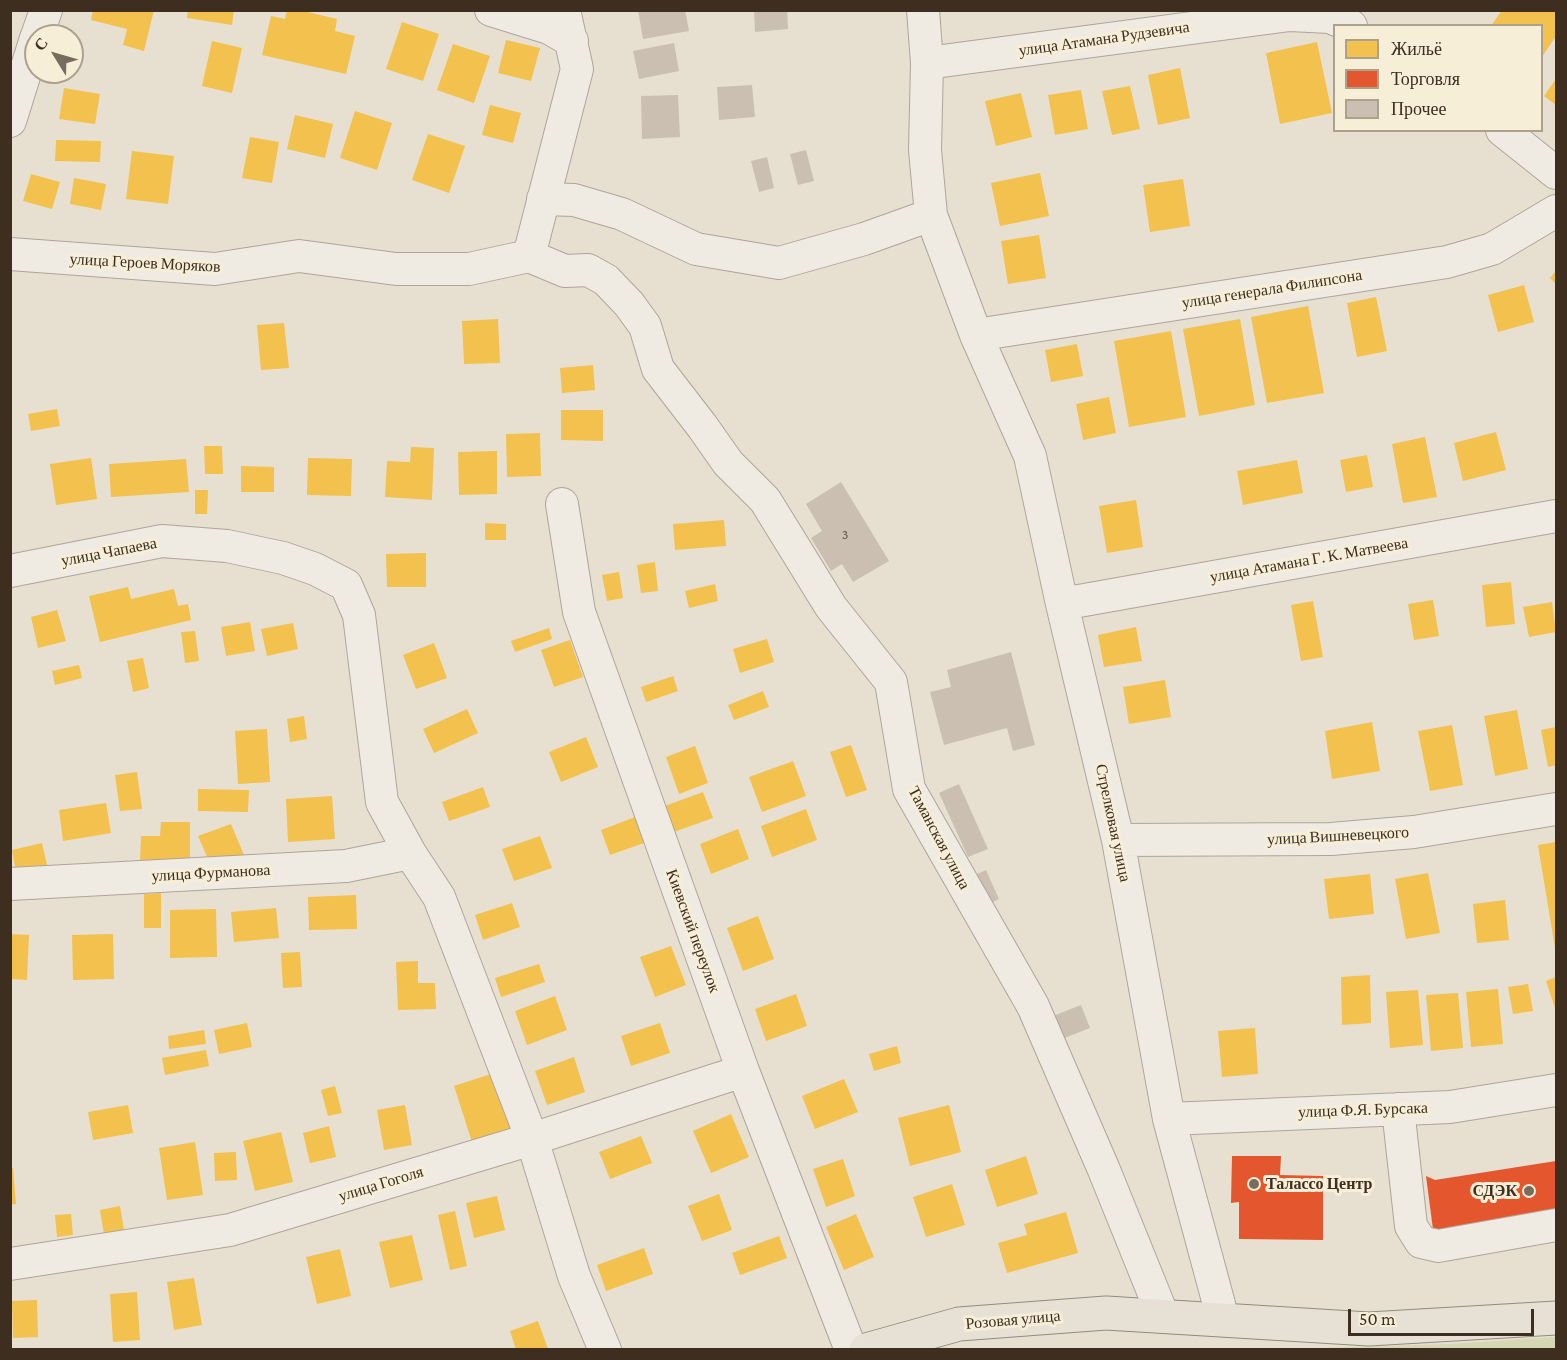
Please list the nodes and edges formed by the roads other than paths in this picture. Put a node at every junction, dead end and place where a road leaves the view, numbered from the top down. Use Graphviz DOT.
graph roads {
  1 [pos="491,10"];
  2 [pos="564,10"];
  3 [pos="923,10"];
  4 [pos="1346,24"];
  5 [pos="572,41"];
  6 [pos="927,63"];
  7 [pos="24,76"];
  8 [pos="10,121"];
  9 [pos="1505,132"];
  10 [pos="1557,173"];
  11 [pos="543,199"];
  12 [pos="1557,211"];
  13 [pos="931,215"];
  14 [pos="10,254"];
  15 [pos="529,256"];
  16 [pos="976,335"];
  17 [pos="562,504"];
  18 [pos="1557,516"];
  19 [pos="10,571"];
  20 [pos="1062,604"];
  21 [pos="1557,809"];
  22 [pos="1118,840"];
  23 [pos="410,853"];
  24 [pos="10,884"];
  25 [pos="743,1071"];
  26 [pos="1557,1090"];
  27 [pos="1398,1109"];
  28 [pos="1169,1119"];
  29 [pos="532,1139"];
  30 [pos="1557,1225"];
  31 [pos="10,1264"];
  32 [pos="1163,1316"];
  33 [pos="1557,1318"];
  34 [pos="1223,1319"];
  35 [pos="605,1350"];
  36 [pos="851,1350"];
  37 [pos="866,1350"];
  1 -- 5 [label="street"];
  2 -- 5 [label="street"];
  3 -- 6 [label="street, Стрелковая улица"];
  4 -- 6 [label="street, улица Атамана Рудзевича"];
  5 -- 11 [label="street"];
  6 -- 13 [label="street, Стрелковая улица"];
  7 -- 8 [label="street"];
  9 -- 10 [label="street"];
  11 -- 13 [label="street"];
  11 -- 15 [label="street"];
  12 -- 16 [label="street, улица генерала Филипсона"];
  13 -- 16 [label="street, Стрелковая улица"];
  14 -- 15 [label="street, улица Героев Моряков"];
  15 -- 32 [label="street, Таманская улица"];
  16 -- 20 [label="street, Стрелковая улица"];
  17 -- 25 [label="street, Киевский переулок"];
  18 -- 20 [label="street, улица Атамана Г. К. Матвеева"];
  19 -- 23 [label="street, улица Чапаева"];
  20 -- 22 [label="street, Стрелковая улица"];
  21 -- 22 [label="street, улица Вишневецкого"];
  22 -- 28 [label="street, Стрелковая улица"];
  23 -- 24 [label="street, улица Фурманова"];
  23 -- 29 [label="street"];
  25 -- 29 [label="street, улица Гоголя"];
  25 -- 36 [label="street, Киевский переулок"];
  26 -- 27 [label="street, улица Ф.Я. Бурсака"];
  27 -- 28 [label="street, улица Ф.Я. Бурсака"];
  27 -- 30 [label="street"];
  28 -- 34 [label="street, Стрелковая улица"];
  29 -- 31 [label="street, улица Гоголя"];
  29 -- 35 [label="street"];
  32 -- 34 [label="main road, Розовая улица"];
  32 -- 37 [label="main road, Розовая улица"];
  33 -- 34 [label="main road, Розовая улица"];
}
